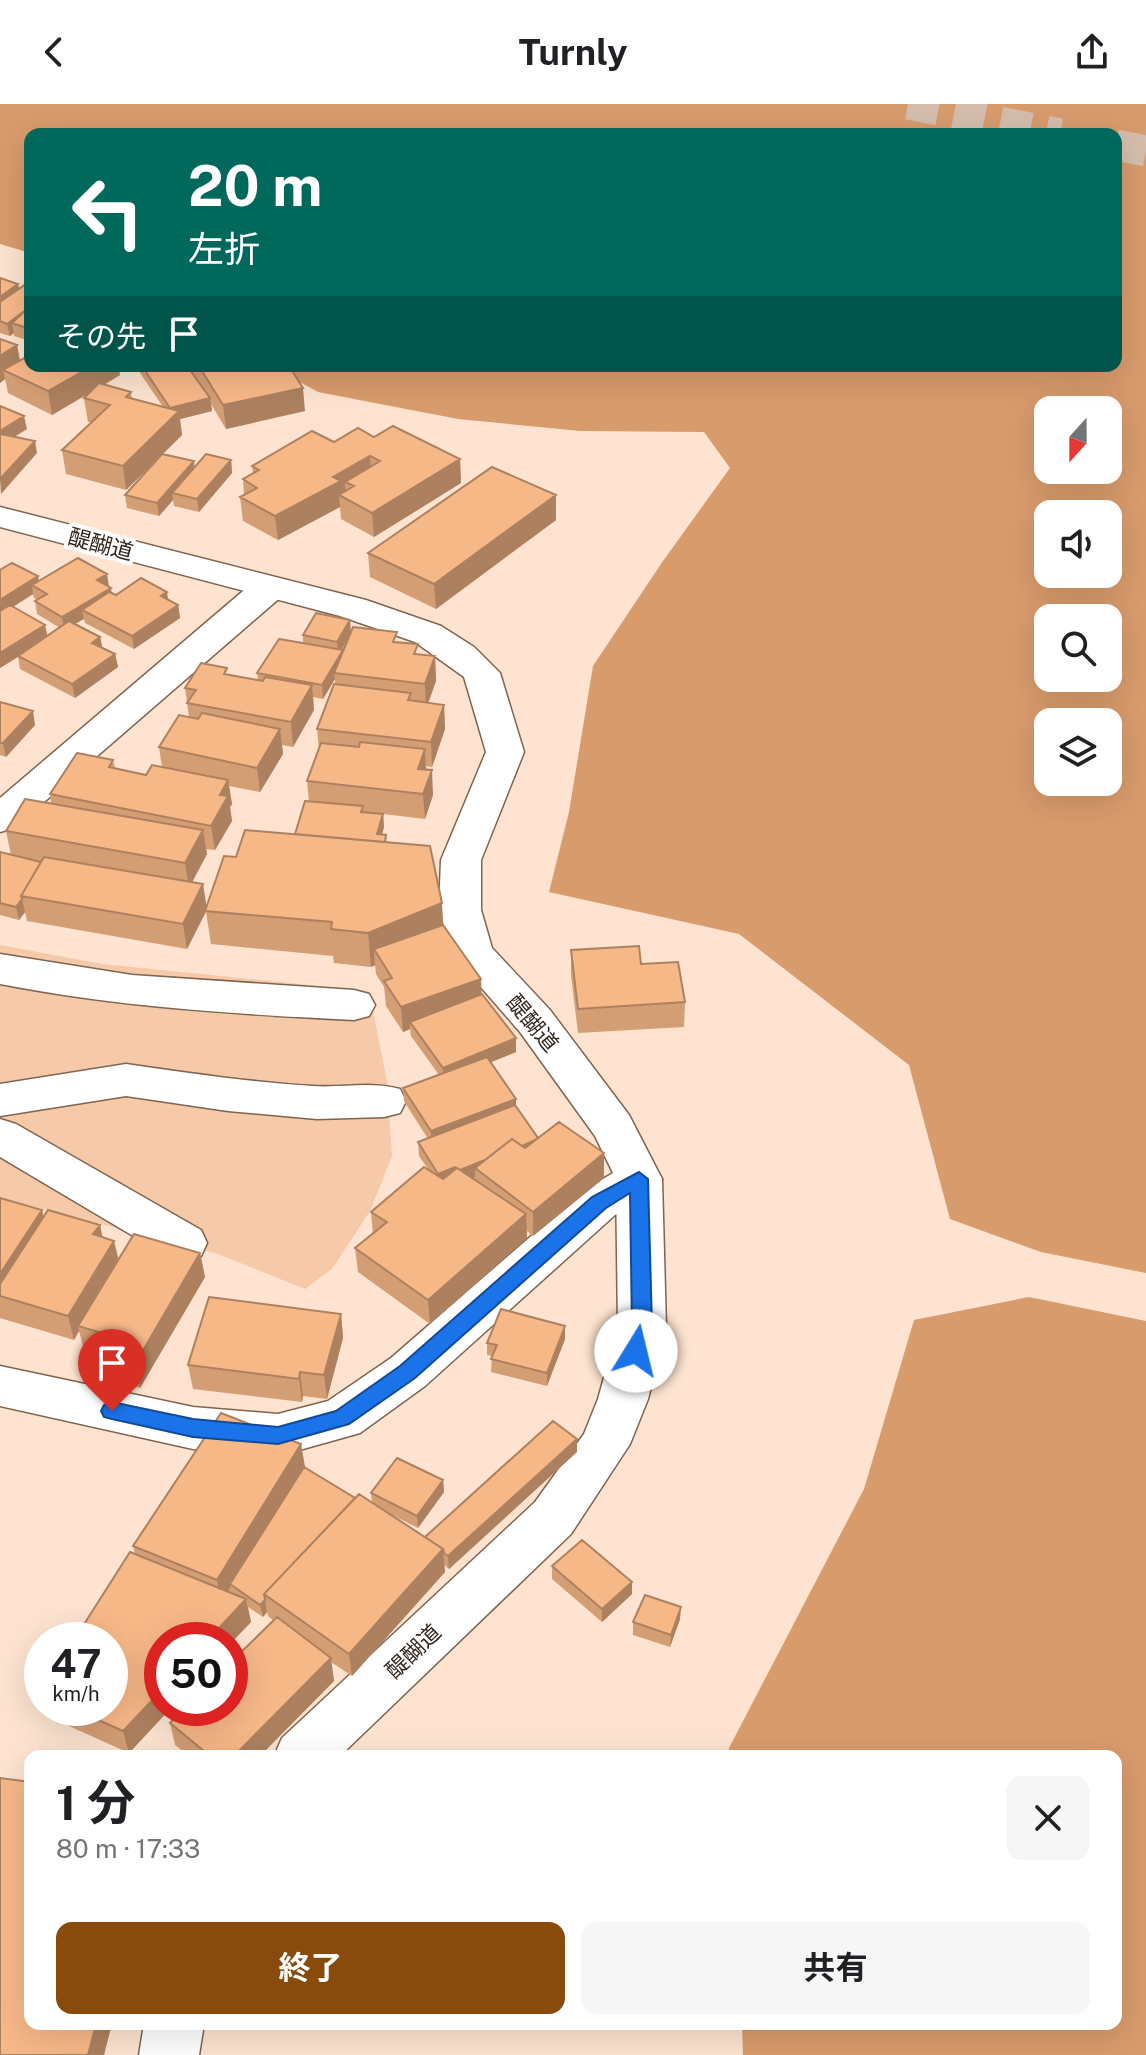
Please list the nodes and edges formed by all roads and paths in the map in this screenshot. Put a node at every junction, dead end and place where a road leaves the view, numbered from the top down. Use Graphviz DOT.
graph roads {
  1 [pos="0,517"];
  2 [pos="269,588"];
  3 [pos="0,819"];
  4 [pos="0,969"];
  5 [pos="354,1005"];
  6 [pos="0,1100"];
  7 [pos="384,1101"];
  8 [pos="0,1136"];
  9 [pos="639,1179"];
  10 [pos="184,1243"];
  11 [pos="0,1386"];
  12 [pos="308,1750"];
  13 [pos="173,2030"];
  14 [pos="169,2055"];
  1 -- 2 [label="main road, 醍醐道"];
  2 -- 3 [label="main road"];
  2 -- 9 [label="main road, 醍醐道"];
  4 -- 5 [label="main road"];
  6 -- 7 [label="main road"];
  8 -- 10 [label="main road"];
  9 -- 11 [label="main road"];
  9 -- 12 [label="main road, 醍醐道"];
  13 -- 14 [label="main road"];
}
